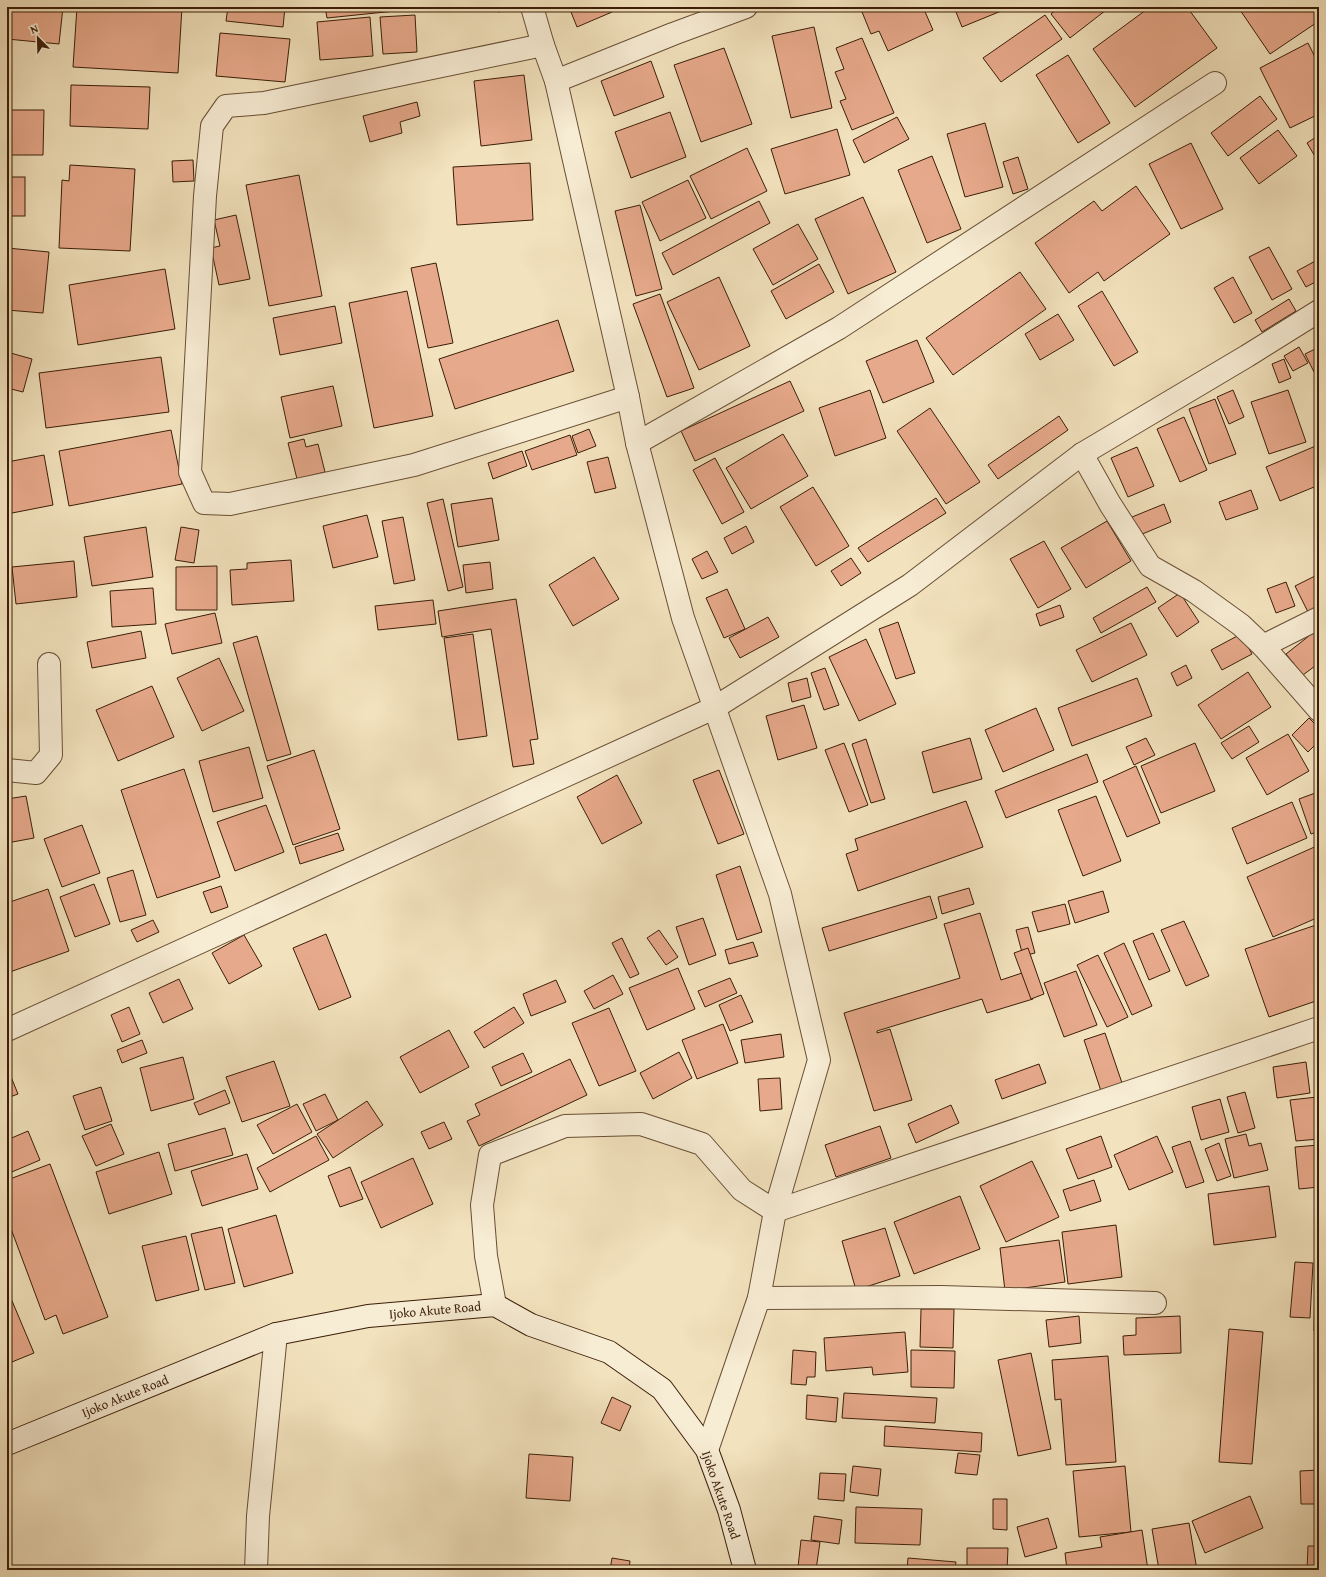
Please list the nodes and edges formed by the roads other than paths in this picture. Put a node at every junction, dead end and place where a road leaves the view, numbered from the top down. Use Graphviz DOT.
graph roads {
  1 [pos="532,7"];
  2 [pos="746,7"];
  3 [pos="543,45"];
  4 [pos="556,81"];
  5 [pos="1215,83"];
  6 [pos="1319,311"];
  7 [pos="628,397"];
  8 [pos="637,443"];
  9 [pos="1082,454"];
  10 [pos="1319,618"];
  11 [pos="1263,646"];
  12 [pos="49,664"];
  13 [pos="714,708"];
  14 [pos="1319,710"];
  15 [pos="7,770"];
  16 [pos="1319,1028"];
  17 [pos="7,1030"];
  18 [pos="775,1211"];
  19 [pos="759,1298"];
  20 [pos="1155,1302"];
  21 [pos="495,1305"];
  22 [pos="276,1334"];
  23 [pos="7,1444"];
  24 [pos="707,1450"];
  25 [pos="256,1570"];
  26 [pos="745,1570"];
  1 -- 3 [label="street"];
  2 -- 4 [label="street"];
  3 -- 4 [label="street"];
  3 -- 7 [label="street"];
  4 -- 7 [label="street"];
  5 -- 8 [label="street"];
  6 -- 9 [label="street"];
  7 -- 8 [label="street"];
  8 -- 13 [label="street"];
  9 -- 11 [label="street"];
  9 -- 13 [label="street"];
  10 -- 11 [label="street"];
  11 -- 14 [label="street"];
  12 -- 15 [label="street"];
  13 -- 17 [label="street"];
  13 -- 18 [label="street"];
  16 -- 18 [label="street"];
  18 -- 19 [label="street"];
  18 -- 21 [label="street"];
  19 -- 20 [label="street"];
  19 -- 24 [label="street"];
  21 -- 22 [label="street, Ijoko Akute Road"];
  21 -- 24 [label="street, Ijoko Akute Road"];
  22 -- 23 [label="street, Ijoko Akute Road"];
  22 -- 25 [label="street"];
  24 -- 26 [label="street, Ijoko Akute Road"];
}
